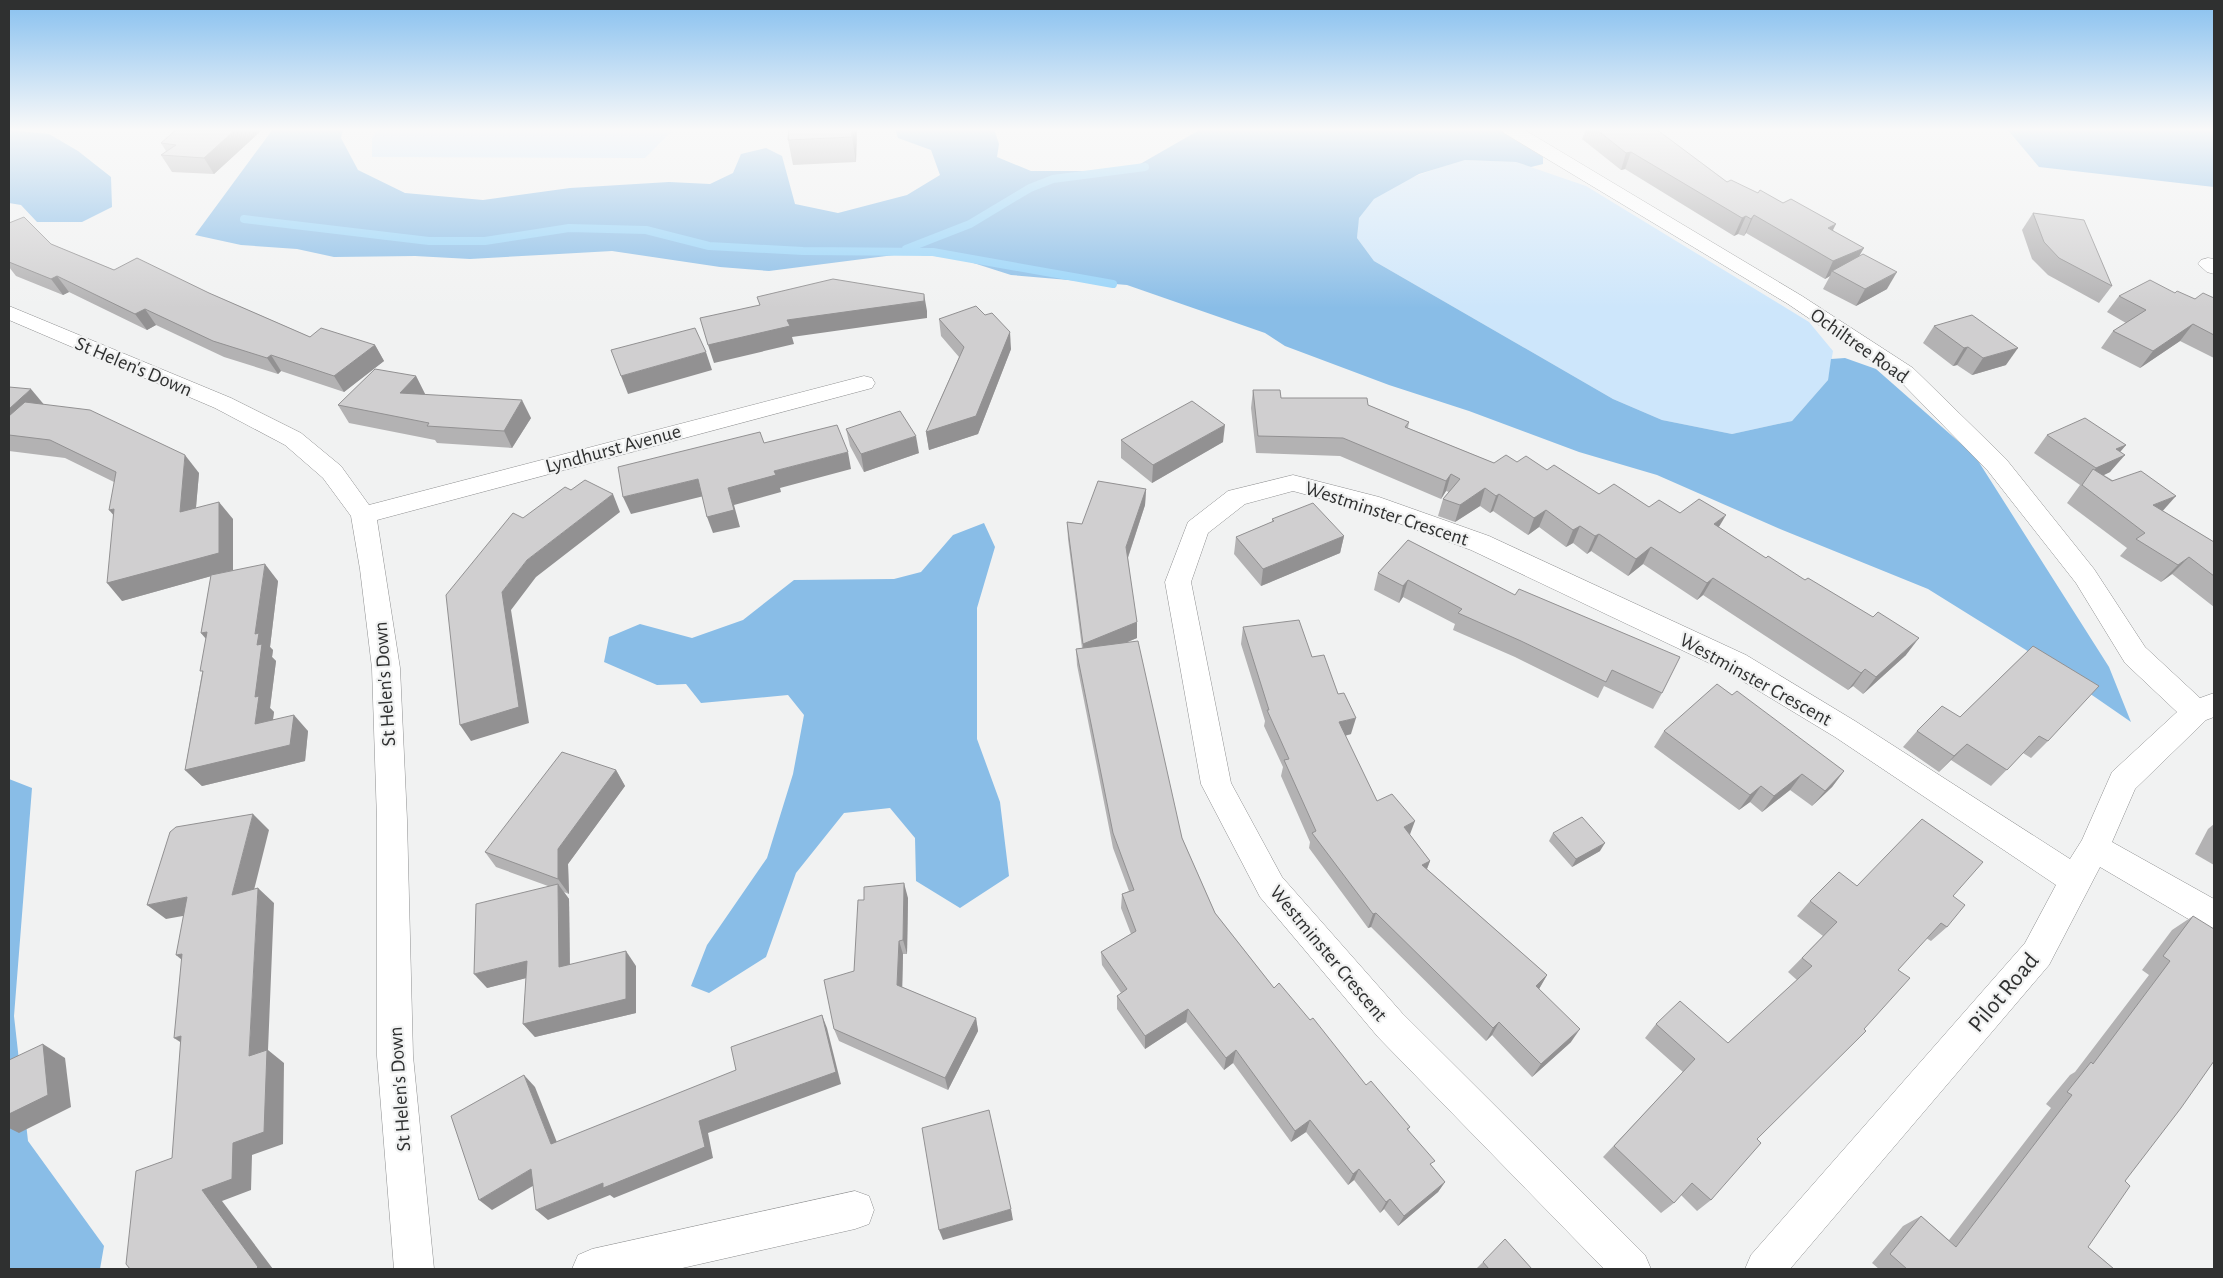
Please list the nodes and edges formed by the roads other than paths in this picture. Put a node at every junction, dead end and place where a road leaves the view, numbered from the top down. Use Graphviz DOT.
graph roads {
  1 [pos="1609,189"];
  2 [pos="9,312"];
  3 [pos="864,383"];
  4 [pos="362,514"];
  5 [pos="2205,708"];
  6 [pos="2094,848"];
  7 [pos="2074,880"];
  8 [pos="2214,916"];
  9 [pos="855,1210"];
  10 [pos="414,1269"];
  11 [pos="592,1269"];
  12 [pos="1631,1269"];
  13 [pos="1765,1269"];
  1 -- 5 [label="street, Ochiltree Road"];
  2 -- 4 [label="street, St Helen's Down"];
  3 -- 4 [label="street, Lyndhurst Avenue"];
  4 -- 10 [label="street, St Helen's Down"];
  5 -- 6 [label="street, Pilot Road"];
  6 -- 7 [label="street, Pilot Road"];
  6 -- 8 [label="street"];
  7 -- 12 [label="street, Westminster Crescent"];
  7 -- 13 [label="street, Pilot Road"];
  9 -- 11 [label="street"];
}
